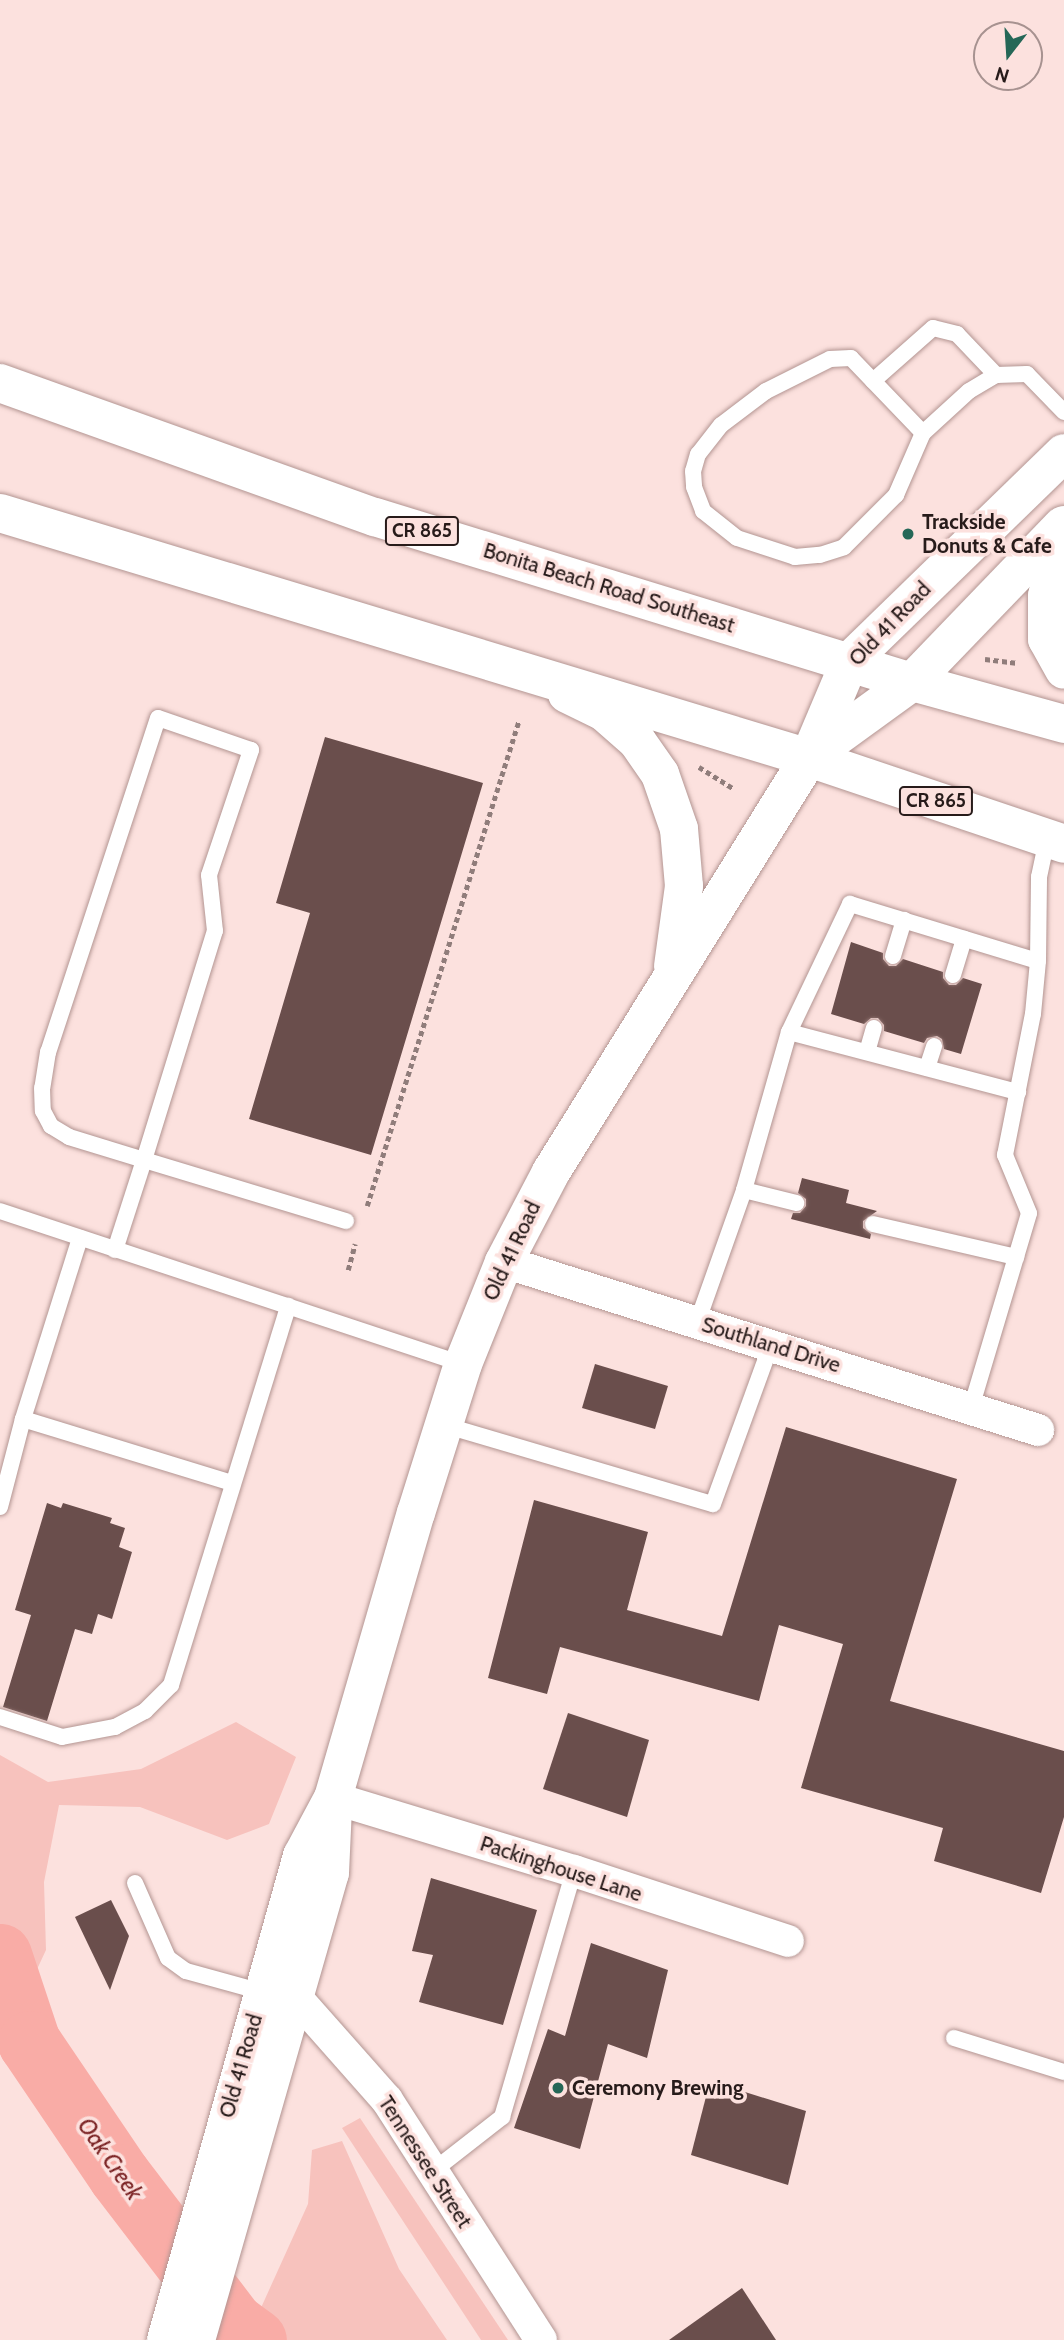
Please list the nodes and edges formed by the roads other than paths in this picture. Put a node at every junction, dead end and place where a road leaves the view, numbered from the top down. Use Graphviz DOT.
graph roads {
  1 [pos="996,375"];
  2 [pos="873,381"];
  3 [pos="0,383"];
  4 [pos="1064,412"];
  5 [pos="923,433"];
  6 [pos="1064,453"];
  7 [pos="0,513"];
  8 [pos="1063,526"];
  9 [pos="850,661"];
  10 [pos="512,667"];
  11 [pos="1064,670"];
  12 [pos="912,682"];
  13 [pos="1064,724"];
  14 [pos="809,758"];
  15 [pos="1055,841"];
  16 [pos="904,920"];
  17 [pos="964,939"];
  18 [pos="893,956"];
  19 [pos="1038,961"];
  20 [pos="953,975"];
  21 [pos="671,980"];
  22 [pos="874,1028"];
  23 [pos="789,1032"];
  24 [pos="934,1046"];
  25 [pos="867,1052"];
  26 [pos="927,1068"];
  27 [pos="1018,1092"];
  28 [pos="144,1160"];
  29 [pos="744,1190"];
  30 [pos="796,1203"];
  31 [pos="0,1212"];
  32 [pos="346,1221"];
  33 [pos="873,1224"];
  34 [pos="80,1238"];
  35 [pos="115,1250"];
  36 [pos="1016,1257"];
  37 [pos="504,1262"];
  38 [pos="288,1306"];
  39 [pos="697,1323"];
  40 [pos="771,1345"];
  41 [pos="463,1364"];
  42 [pos="971,1408"];
  43 [pos="23,1419"];
  44 [pos="444,1425"];
  45 [pos="1038,1430"];
  46 [pos="232,1483"];
  47 [pos="0,1507"];
  48 [pos="0,1717"];
  49 [pos="333,1798"];
  50 [pos="574,1871"];
  51 [pos="135,1883"];
  52 [pos="788,1941"];
  53 [pos="278,1994"];
  54 [pos="954,2038"];
  55 [pos="1064,2072"];
  56 [pos="432,2171"];
  57 [pos="219,2197"];
  58 [pos="166,2340"];
  59 [pos="196,2340"];
  60 [pos="541,2340"];
  1 -- 2 [label="lane"];
  1 -- 4 [label="lane"];
  1 -- 5 [label="lane"];
  2 -- 5 [label="lane"];
  2 -- 5 [label="lane"];
  3 -- 9 [label="street, Bonita Beach Road Southeast / CR 865"];
  6 -- 9 [label="street, Old 41 Road"];
  7 -- 10 [label="street, CR 865"];
  8 -- 11 [label="street"];
  8 -- 12 [label="street, Old 41 Road"];
  9 -- 12 [label="street, Bonita Beach Road Southeast / CR 865"];
  9 -- 14 [label="street, Old 41 Road"];
  10 -- 14 [label="street, CR 865"];
  10 -- 21 [label="street"];
  12 -- 13 [label="street, Bonita Beach Road Southeast / CR 865"];
  12 -- 14 [label="street, Old 41 Road"];
  14 -- 15 [label="street, CR 865"];
  14 -- 21 [label="street, Old 41 Road"];
  15 -- 19 [label="lane"];
  16 -- 17 [label="lane"];
  16 -- 18 [label="lane"];
  16 -- 23 [label="lane"];
  17 -- 19 [label="lane"];
  17 -- 20 [label="lane"];
  19 -- 27 [label="lane"];
  21 -- 37 [label="street, Old 41 Road"];
  22 -- 25 [label="lane"];
  23 -- 25 [label="lane"];
  23 -- 29 [label="lane"];
  24 -- 26 [label="lane"];
  25 -- 26 [label="lane"];
  26 -- 27 [label="lane"];
  27 -- 36 [label="lane"];
  28 -- 28 [label="lane"];
  28 -- 32 [label="lane"];
  28 -- 35 [label="lane"];
  29 -- 30 [label="lane"];
  29 -- 39 [label="lane"];
  31 -- 34 [label="lane"];
  33 -- 36 [label="lane"];
  34 -- 35 [label="lane"];
  34 -- 43 [label="lane"];
  35 -- 38 [label="lane"];
  36 -- 42 [label="lane"];
  37 -- 39 [label="street, Southland Drive"];
  37 -- 41 [label="street, Old 41 Road"];
  38 -- 41 [label="lane"];
  38 -- 46 [label="lane"];
  39 -- 40 [label="street, Southland Drive"];
  40 -- 42 [label="street, Southland Drive"];
  40 -- 44 [label="lane"];
  41 -- 44 [label="street, Old 41 Road"];
  42 -- 45 [label="street, Southland Drive"];
  43 -- 46 [label="lane"];
  43 -- 47 [label="lane"];
  44 -- 49 [label="street, Old 41 Road"];
  46 -- 48 [label="lane"];
  49 -- 50 [label="street, Packinghouse Lane"];
  49 -- 53 [label="street, Old 41 Road"];
  50 -- 52 [label="street, Packinghouse Lane"];
  50 -- 56 [label="lane"];
  51 -- 53 [label="lane"];
  53 -- 56 [label="street, Tennessee Street"];
  53 -- 57 [label="street, Old 41 Road"];
  54 -- 55 [label="lane"];
  56 -- 60 [label="street, Tennessee Street"];
  57 -- 58 [label="street, Old 41 Road"];
  57 -- 59 [label="street, Old 41 Road"];
}
